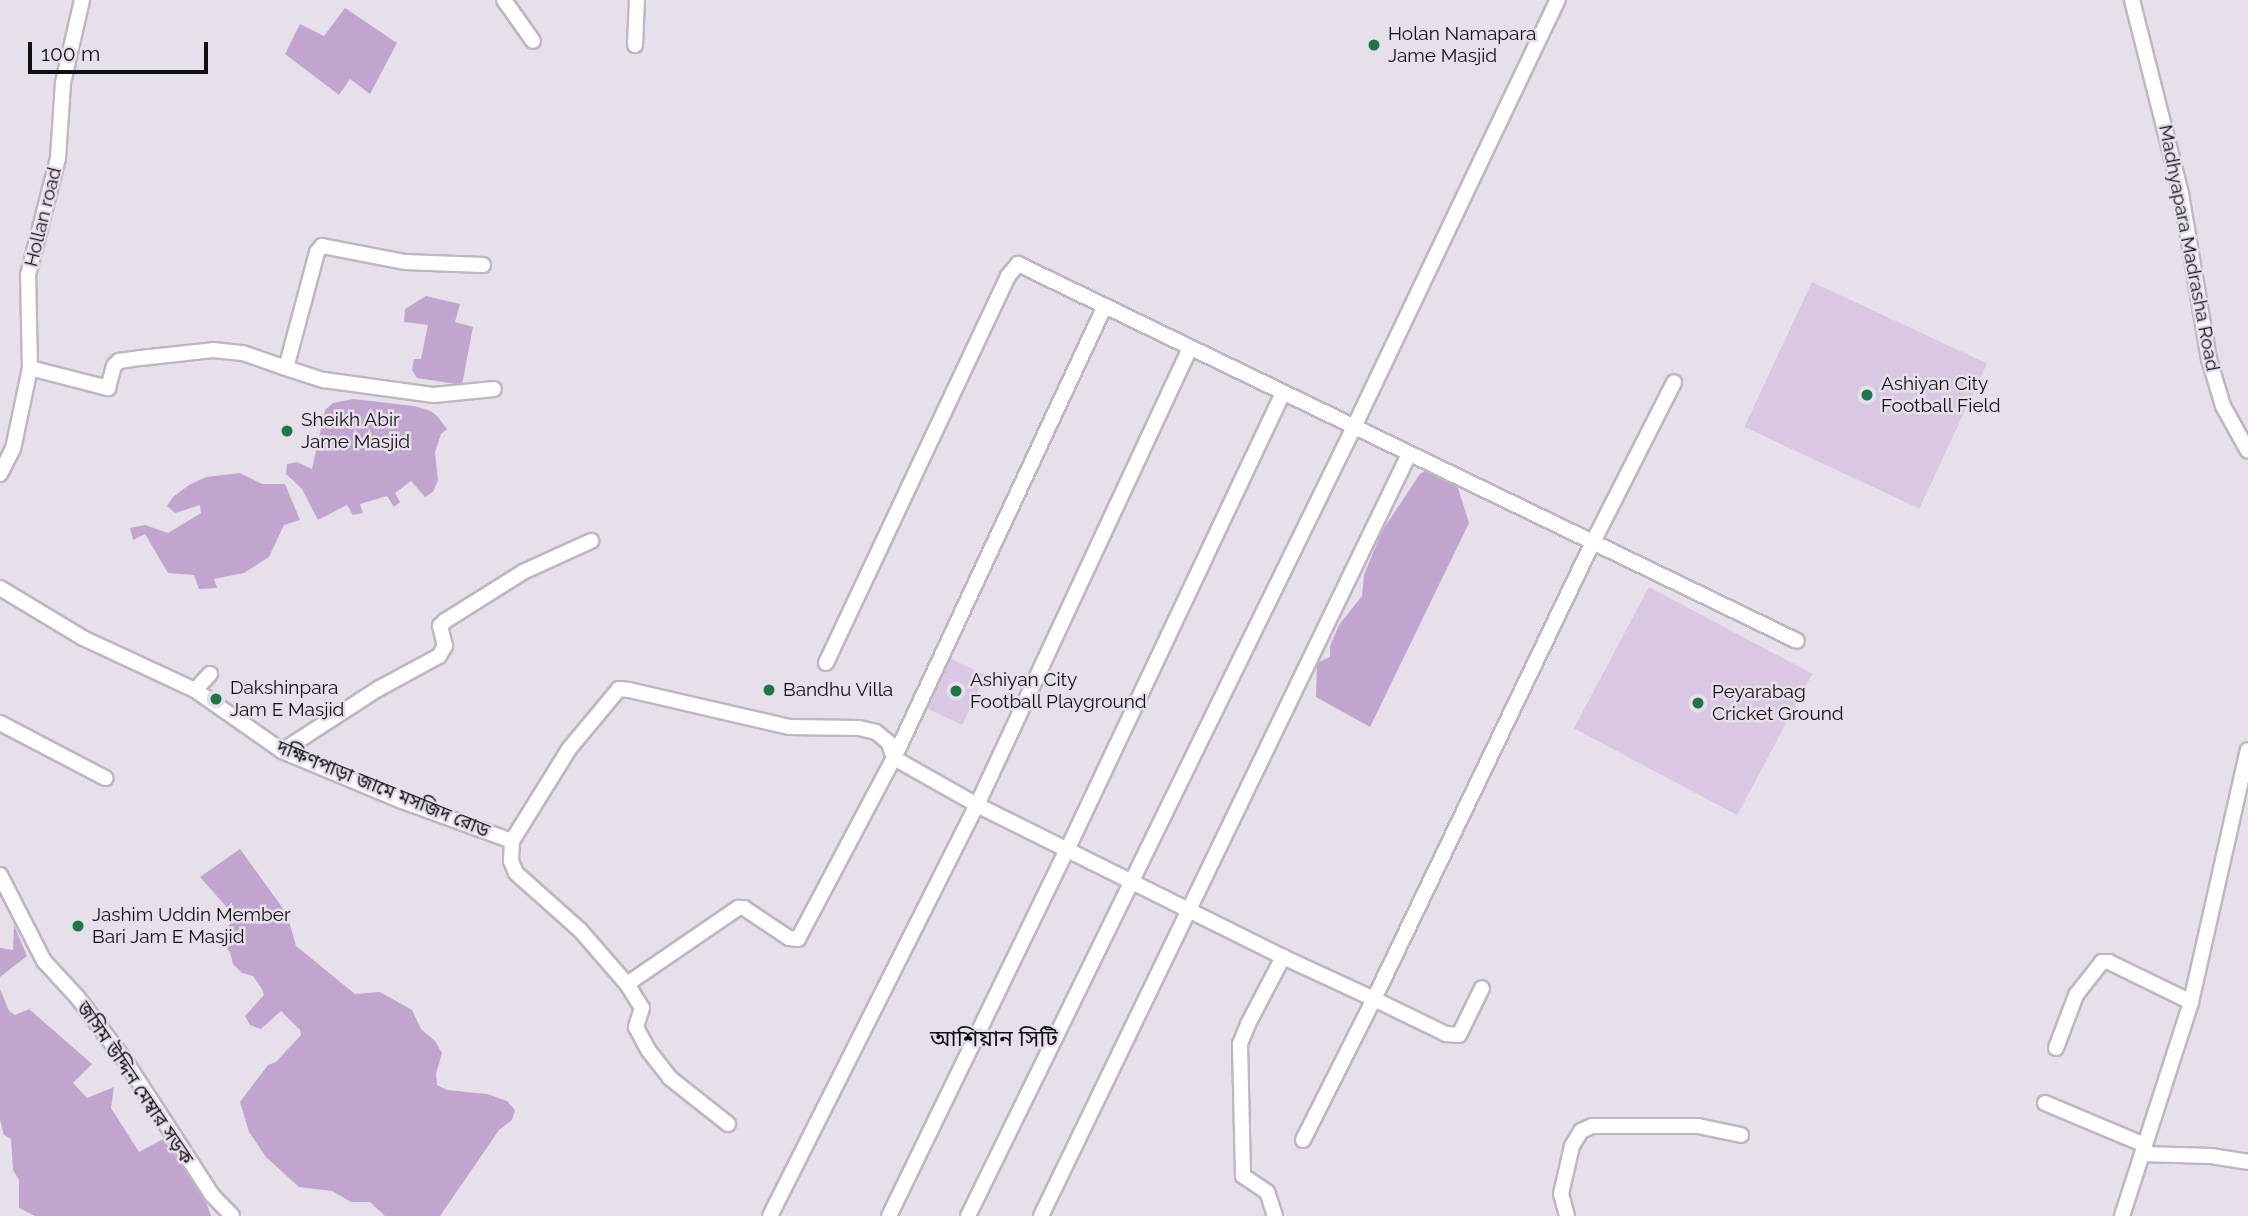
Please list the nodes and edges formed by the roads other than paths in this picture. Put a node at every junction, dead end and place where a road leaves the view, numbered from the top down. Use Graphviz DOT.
graph roads {
  1 [pos="82,0"];
  2 [pos="504,0"];
  3 [pos="637,0"];
  4 [pos="1558,0"];
  5 [pos="2132,0"];
  6 [pos="533,41"];
  7 [pos="635,45"];
  8 [pos="484,265"];
  9 [pos="1105,306"];
  10 [pos="1190,348"];
  11 [pos="30,368"];
  12 [pos="286,368"];
  13 [pos="1674,382"];
  14 [pos="494,389"];
  15 [pos="1283,393"];
  16 [pos="1354,427"];
  17 [pos="2248,451"];
  18 [pos="1409,454"];
  19 [pos="0,474"];
  20 [pos="591,541"];
  21 [pos="1592,542"];
  22 [pos="0,588"];
  23 [pos="1797,641"];
  24 [pos="826,663"];
  25 [pos="210,674"];
  26 [pos="195,690"];
  27 [pos="0,723"];
  28 [pos="2248,750"];
  29 [pos="282,751"];
  30 [pos="894,758"];
  31 [pos="105,778"];
  32 [pos="977,805"];
  33 [pos="512,841"];
  34 [pos="1068,848"];
  35 [pos="0,875"];
  36 [pos="1132,881"];
  37 [pos="1190,909"];
  38 [pos="1283,957"];
  39 [pos="627,984"];
  40 [pos="1482,988"];
  41 [pos="1374,999"];
  42 [pos="2190,1002"];
  43 [pos="2056,1048"];
  44 [pos="2045,1103"];
  45 [pos="728,1124"];
  46 [pos="1741,1135"];
  47 [pos="1303,1140"];
  48 [pos="2143,1149"];
  49 [pos="2248,1162"];
  50 [pos="232,1216"];
  51 [pos="770,1216"];
  52 [pos="890,1216"];
  53 [pos="968,1216"];
  54 [pos="1041,1216"];
  55 [pos="1275,1216"];
  56 [pos="1567,1216"];
  57 [pos="2122,1216"];
  1 -- 11 [label="street, Hollan road"];
  2 -- 6 [label="street"];
  3 -- 7 [label="street"];
  4 -- 16 [label="street"];
  5 -- 17 [label="street, Madhyapara Madrasha Road"];
  8 -- 12 [label="street"];
  9 -- 10 [label="street"];
  9 -- 24 [label="street"];
  9 -- 30 [label="street"];
  10 -- 15 [label="street"];
  10 -- 32 [label="street"];
  11 -- 12 [label="street"];
  11 -- 19 [label="street, Hollan road"];
  12 -- 14 [label="street"];
  13 -- 21 [label="street"];
  15 -- 16 [label="street"];
  15 -- 34 [label="street"];
  16 -- 18 [label="street"];
  16 -- 36 [label="street"];
  18 -- 21 [label="street"];
  18 -- 37 [label="street"];
  20 -- 29 [label="street"];
  21 -- 23 [label="street"];
  21 -- 41 [label="street"];
  22 -- 26 [label="street, দক্ষিণপাড়া জামে মসজিদ রোড"];
  25 -- 26 [label="street"];
  26 -- 29 [label="street, দক্ষিণপাড়া জামে মসজিদ রোড"];
  27 -- 31 [label="street"];
  28 -- 42 [label="street"];
  29 -- 33 [label="street, দক্ষিণপাড়া জামে মসজিদ রোড"];
  30 -- 32 [label="street"];
  30 -- 33 [label="street, দক্ষিণপাড়া জামে মসজিদ রোড"];
  30 -- 39 [label="street"];
  32 -- 34 [label="street"];
  32 -- 51 [label="street"];
  33 -- 39 [label="street, দক্ষিণপাড়া জামে মসজিদ রোড"];
  34 -- 36 [label="street"];
  34 -- 52 [label="street"];
  35 -- 50 [label="street, জসিম উদ্দিন মেম্বার সড়ক"];
  36 -- 37 [label="street"];
  36 -- 53 [label="street"];
  37 -- 38 [label="street"];
  37 -- 54 [label="street"];
  38 -- 41 [label="street"];
  38 -- 55 [label="street"];
  39 -- 45 [label="street, দক্ষিণপাড়া জামে মসজিদ রোড"];
  40 -- 41 [label="street"];
  41 -- 47 [label="street"];
  42 -- 43 [label="street"];
  42 -- 48 [label="street"];
  44 -- 48 [label="street"];
  46 -- 56 [label="street"];
  48 -- 49 [label="street"];
  48 -- 57 [label="street"];
}
